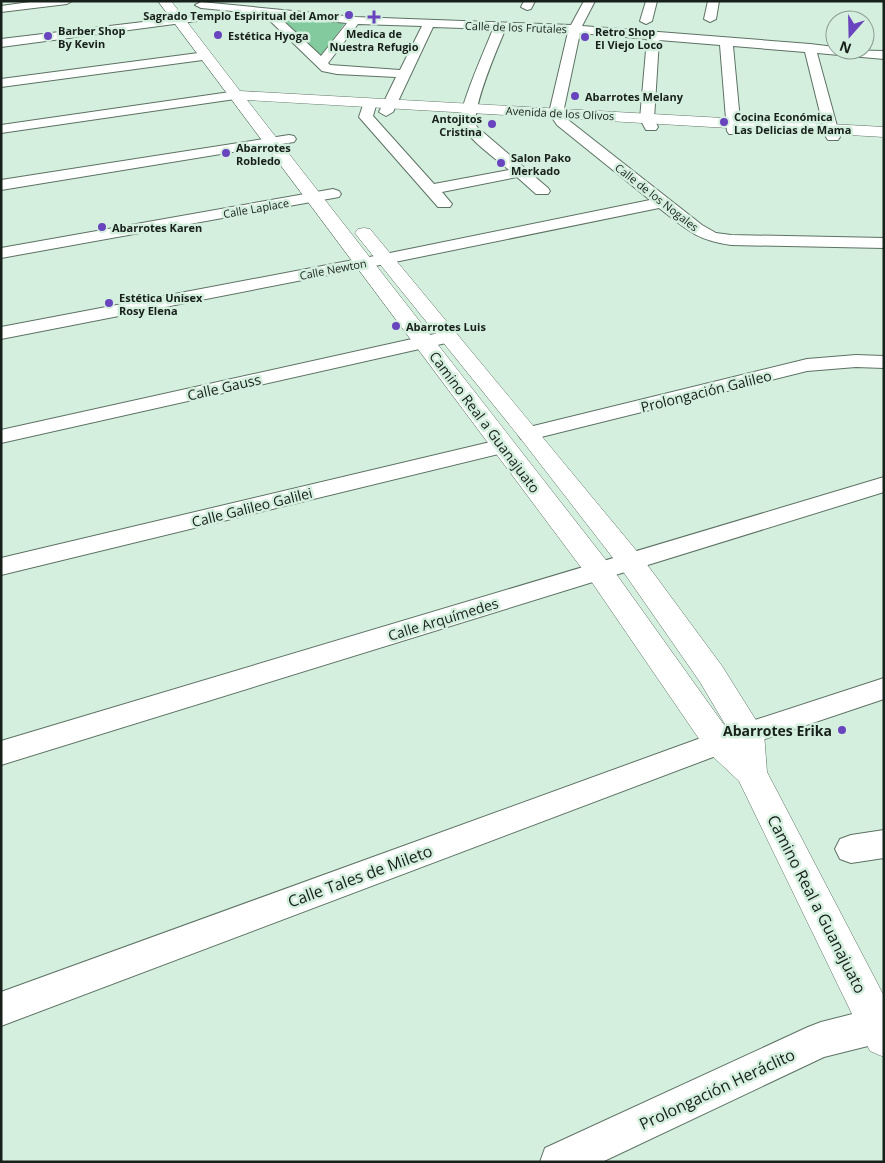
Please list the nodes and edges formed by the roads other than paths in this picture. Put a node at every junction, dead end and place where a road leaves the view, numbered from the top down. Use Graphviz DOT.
graph roads {
  1 [pos="68,1"];
  2 [pos="164,1"];
  3 [pos="590,1"];
  4 [pos="652,1"];
  5 [pos="714,1"];
  6 [pos="1,9"];
  7 [pos="515,11"];
  8 [pos="188,12"];
  9 [pos="267,12"];
  10 [pos="540,12"];
  11 [pos="355,20"];
  12 [pos="646,21"];
  13 [pos="429,23"];
  14 [pos="709,23"];
  15 [pos="500,26"];
  16 [pos="575,29"];
  17 [pos="652,35"];
  18 [pos="878,39"];
  19 [pos="726,42"];
  20 [pos="1,43"];
  21 [pos="810,48"];
  22 [pos="884,55"];
  23 [pos="206,56"];
  24 [pos="321,64"];
  25 [pos="404,74"];
  26 [pos="1,83"];
  27 [pos="249,100"];
  28 [pos="368,106"];
  29 [pos="388,108"];
  30 [pos="468,112"];
  31 [pos="559,118"];
  32 [pos="649,123"];
  33 [pos="733,127"];
  34 [pos="1,129"];
  35 [pos="884,132"];
  36 [pos="832,133"];
  37 [pos="280,140"];
  38 [pos="884,140"];
  39 [pos="522,172"];
  40 [pos="1,184"];
  41 [pos="431,189"];
  42 [pos="542,191"];
  43 [pos="324,196"];
  44 [pos="664,202"];
  45 [pos="444,204"];
  46 [pos="884,243"];
  47 [pos="1,253"];
  48 [pos="375,261"];
  49 [pos="1,333"];
  50 [pos="448,337"];
  51 [pos="425,342"];
  52 [pos="884,362"];
  53 [pos="529,434"];
  54 [pos="1,437"];
  55 [pos="504,446"];
  56 [pos="884,484"];
  57 [pos="630,561"];
  58 [pos="1,568"];
  59 [pos="600,571"];
  60 [pos="884,688"];
  61 [pos="733,738"];
  62 [pos="1,753"];
  63 [pos="884,844"];
  64 [pos="851,849"];
  65 [pos="1,1009"];
  66 [pos="882,1029"];
  67 [pos="559,1162"];
  1 -- 6 [label="street"];
  2 -- 8 [label="street, Camino Real a Guanajuato"];
  3 -- 16 [label="street"];
  4 -- 12 [label="street"];
  5 -- 14 [label="street"];
  7 -- 10 [label="street"];
  8 -- 9 [label="street, Calle de los Frutales"];
  8 -- 20 [label="street, Calle de los Frutales"];
  8 -- 23 [label="street, Camino Real a Guanajuato"];
  8 -- 27 [label="street, Camino Real a Guanajuato"];
  9 -- 11 [label="street, Calle de los Frutales"];
  9 -- 24 [label="street"];
  11 -- 13 [label="street, Calle de los Frutales"];
  11 -- 24 [label="street"];
  13 -- 15 [label="street, Calle de los Frutales"];
  13 -- 25 [label="street"];
  15 -- 16 [label="street, Calle de los Frutales"];
  15 -- 30 [label="street"];
  16 -- 17 [label="street, Calle de los Frutales"];
  16 -- 31 [label="street"];
  17 -- 19 [label="street, Calle de los Frutales"];
  17 -- 32 [label="street"];
  18 -- 22 [label="street"];
  19 -- 21 [label="street, Calle de los Frutales"];
  19 -- 33 [label="street"];
  21 -- 22 [label="street, Calle de los Frutales"];
  21 -- 36 [label="street"];
  23 -- 26 [label="street"];
  23 -- 27 [label="street, Camino Real a Guanajuato"];
  24 -- 25 [label="street"];
  25 -- 29 [label="street"];
  27 -- 28 [label="street, Avenida de los Olivos"];
  27 -- 34 [label="street"];
  27 -- 37 [label="street, Camino Real a Guanajuato"];
  28 -- 29 [label="street, Avenida de los Olivos"];
  28 -- 41 [label="street"];
  29 -- 30 [label="street, Avenida de los Olivos"];
  30 -- 31 [label="street, Avenida de los Olivos"];
  30 -- 39 [label="street"];
  31 -- 32 [label="street, Avenida de los Olivos"];
  31 -- 44 [label="street, Calle de los Nogales"];
  32 -- 33 [label="street, Avenida de los Olivos"];
  33 -- 36 [label="street, Avenida de los Olivos"];
  35 -- 36 [label="street, Avenida de los Olivos"];
  36 -- 38 [label="street, Avenida de los Olivos"];
  37 -- 40 [label="street"];
  37 -- 43 [label="street, Camino Real a Guanajuato"];
  39 -- 41 [label="street"];
  39 -- 42 [label="street"];
  41 -- 45 [label="street"];
  43 -- 47 [label="street, Calle Laplace"];
  43 -- 48 [label="street, Camino Real a Guanajuato"];
  44 -- 46 [label="street, Calle de los Nogales"];
  44 -- 48 [label="street, Calle Newton"];
  48 -- 49 [label="street, Calle Newton"];
  48 -- 50 [label="street, Camino Real a Guanajuato"];
  48 -- 51 [label="street, Camino Real a Guanajuato"];
  50 -- 51 [label="street, Calle Gauss"];
  50 -- 53 [label="street, Camino Real a Guanajuato"];
  51 -- 54 [label="street, Calle Gauss"];
  51 -- 55 [label="street, Camino Real a Guanajuato"];
  52 -- 53 [label="street, Prolongación Galileo"];
  53 -- 57 [label="street, Camino Real a Guanajuato"];
  55 -- 58 [label="street, Calle Galileo Galilei"];
  55 -- 59 [label="street, Camino Real a Guanajuato"];
  56 -- 57 [label="street, Calle Arquímedes"];
  57 -- 59 [label="street, Calle Arquímedes"];
  57 -- 61 [label="street, Camino Real a Guanajuato"];
  59 -- 61 [label="street, Camino Real a Guanajuato"];
  59 -- 62 [label="street, Calle Arquímedes"];
  60 -- 61 [label="street, Calle Tales de Mileto"];
  61 -- 65 [label="street, Calle Tales de Mileto"];
  61 -- 66 [label="street, Camino Real a Guanajuato"];
  63 -- 64 [label="street"];
  66 -- 67 [label="street, Prolongación Heráclito"];
}
